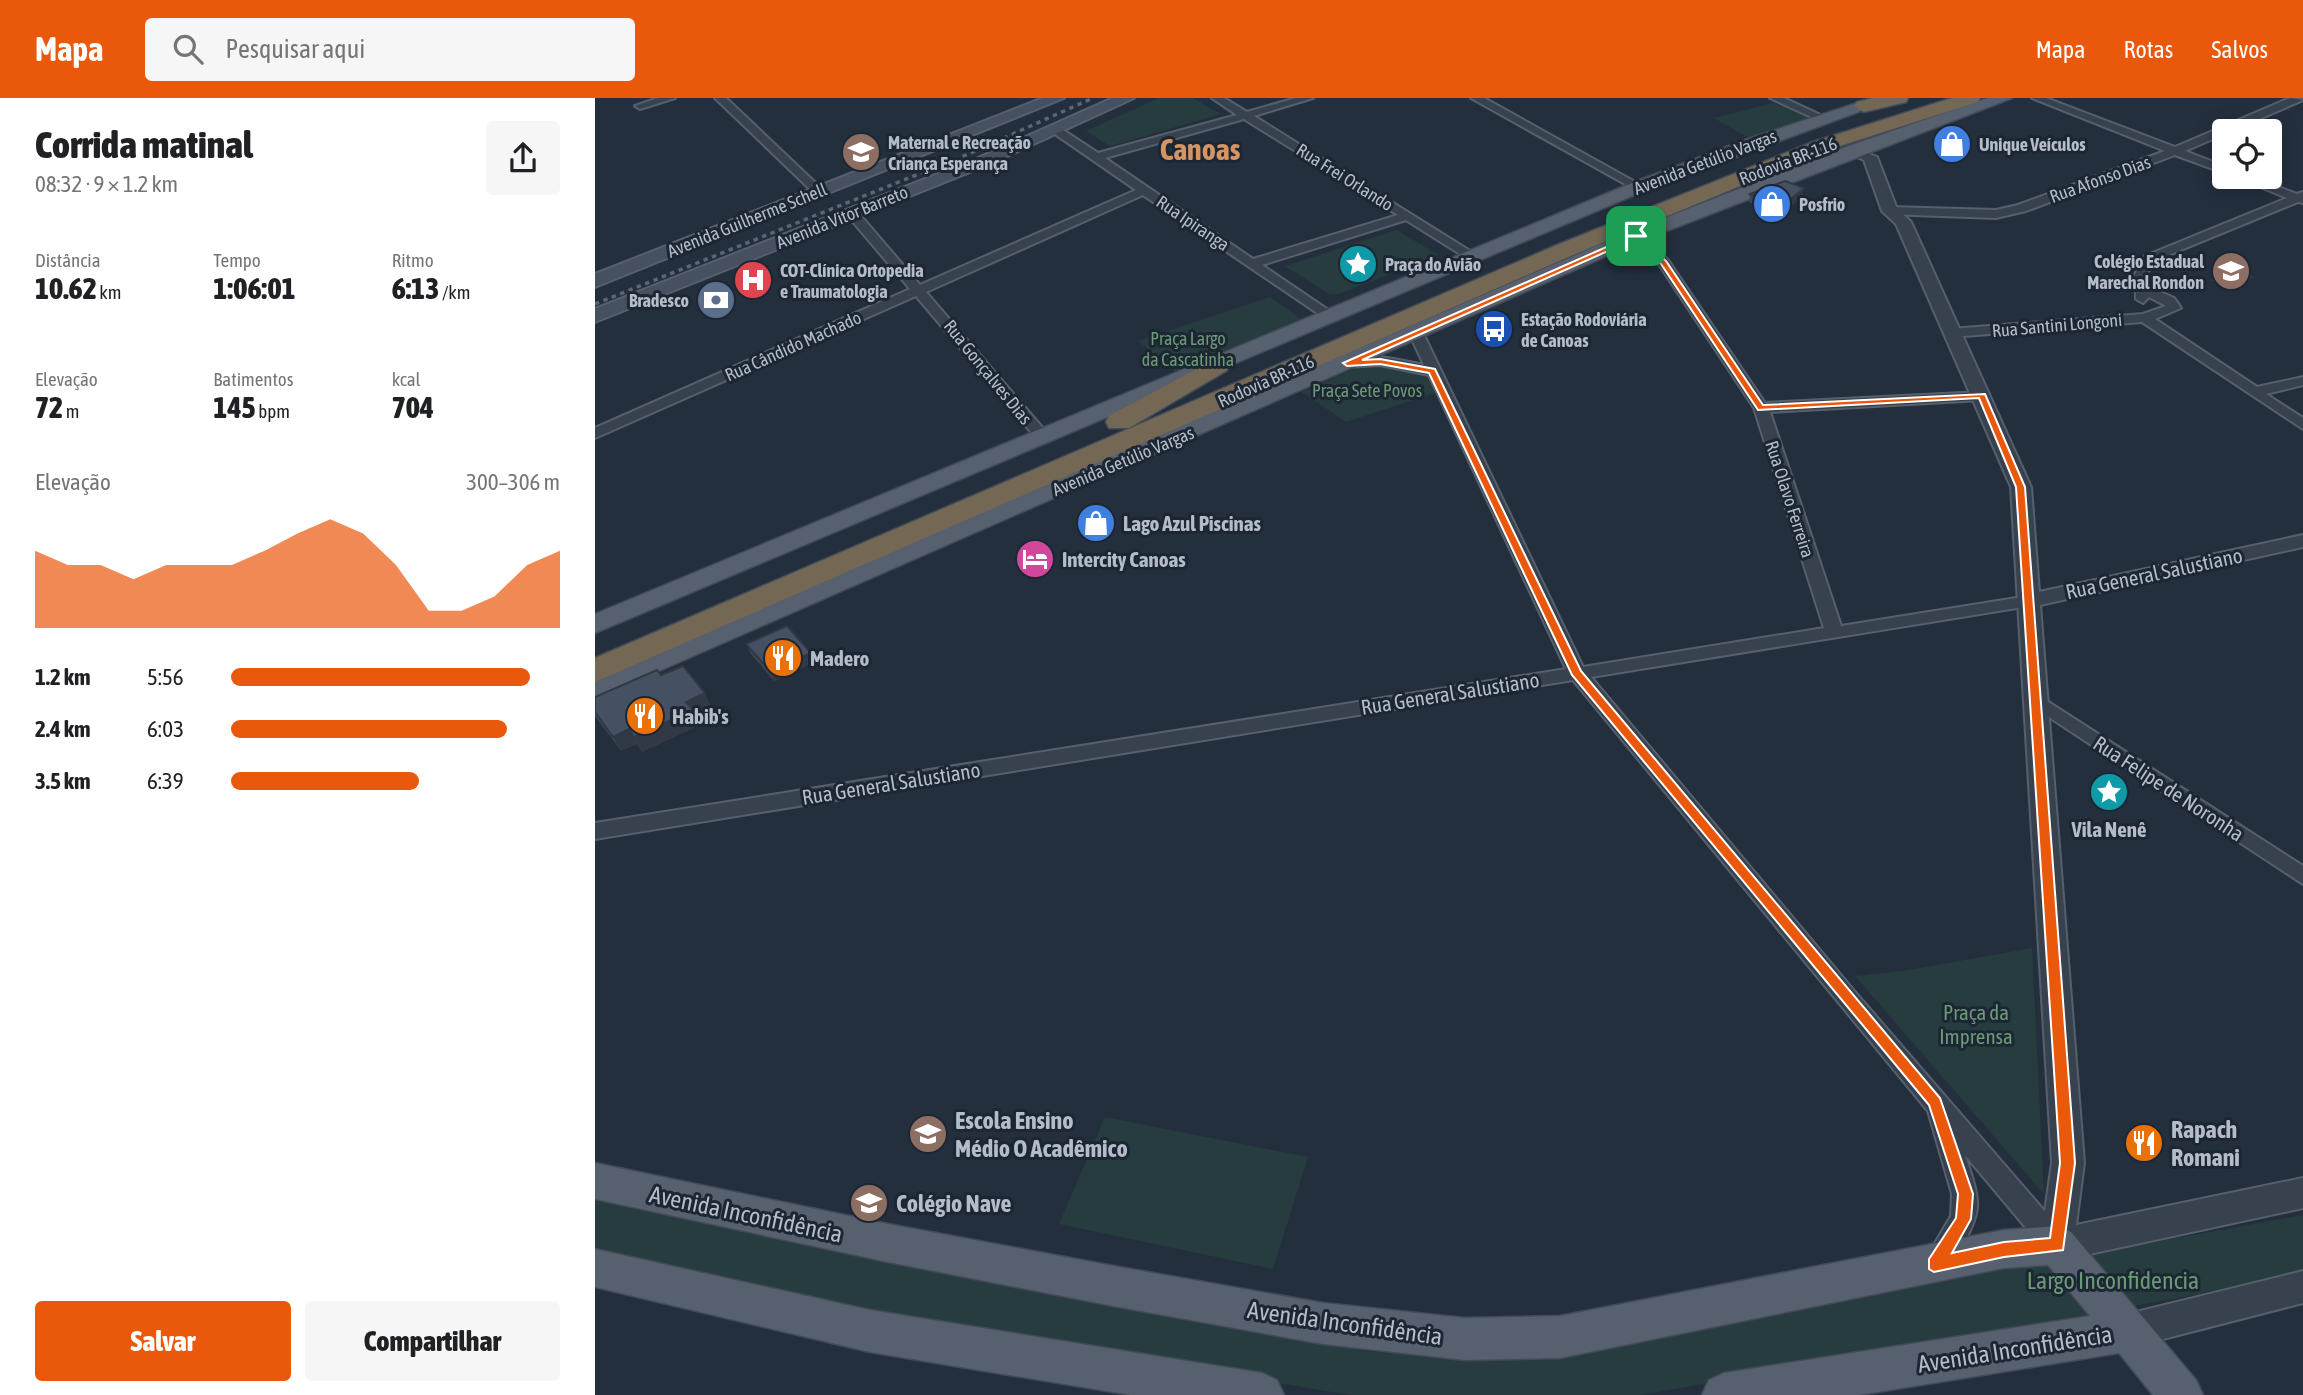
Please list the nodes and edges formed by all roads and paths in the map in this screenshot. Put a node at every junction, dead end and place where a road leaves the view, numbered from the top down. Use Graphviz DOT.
graph roads {
  1 [pos="670,98"];
  2 [pos="720,98"];
  3 [pos="1056,98"];
  4 [pos="1126,98"];
  5 [pos="1217,98"];
  6 [pos="1308,98"];
  7 [pos="1476,98"];
  8 [pos="1775,98"];
  9 [pos="1888,98"];
  10 [pos="1899,98"];
  11 [pos="1921,98"];
  12 [pos="1971,98"];
  13 [pos="1986,98"];
  14 [pos="2004,98"];
  15 [pos="2037,98"];
  16 [pos="2299,98"];
  17 [pos="640,106"];
  18 [pos="1864,106"];
  19 [pos="1245,115"];
  20 [pos="1824,119"];
  21 [pos="1056,130"];
  22 [pos="1878,142"];
  23 [pos="1821,146"];
  24 [pos="1852,151"];
  25 [pos="2175,151"];
  26 [pos="1097,157"];
  27 [pos="2212,165"];
  28 [pos="1638,187"];
  29 [pos="2276,189"];
  30 [pos="1145,190"];
  31 [pos="819,192"];
  32 [pos="2301,198"];
  33 [pos="852,213"];
  34 [pos="1899,215"];
  35 [pos="1407,216"];
  36 [pos="1636,236"];
  37 [pos="1565,250"];
  38 [pos="1472,257"];
  39 [pos="1252,264"];
  40 [pos="595,281"];
  41 [pos="1517,287"];
  42 [pos="920,289"];
  43 [pos="2143,289"];
  44 [pos="595,316"];
  45 [pos="1329,317"];
  46 [pos="2145,318"];
  47 [pos="1416,333"];
  48 [pos="1951,333"];
  49 [pos="1347,363"];
  50 [pos="1217,366"];
  51 [pos="1432,371"];
  52 [pos="2303,381"];
  53 [pos="2255,392"];
  54 [pos="1982,396"];
  55 [pos="1268,398"];
  56 [pos="1761,408"];
  57 [pos="1119,422"];
  58 [pos="2303,425"];
  59 [pos="595,434"];
  60 [pos="1042,436"];
  61 [pos="1075,464"];
  62 [pos="2303,541"];
  63 [pos="825,559"];
  64 [pos="2029,601"];
  65 [pos="595,624"];
  66 [pos="1834,632"];
  67 [pos="595,644"];
  68 [pos="595,671"];
  69 [pos="1576,672"];
  70 [pos="595,690"];
  71 [pos="2036,700"];
  72 [pos="595,831"];
  73 [pos="2303,876"];
  74 [pos="1935,1102"];
  75 [pos="595,1181"];
  76 [pos="2303,1193"];
  77 [pos="2057,1245"];
  78 [pos="1934,1264"];
  79 [pos="595,1268"];
  80 [pos="2303,1287"];
  81 [pos="2128,1331"];
  82 [pos="1262,1395"];
  83 [pos="1724,1395"];
  84 [pos="2181,1395"];
  1 -- 17 [label="street"];
  2 -- 31 [label="street"];
  3 -- 31 [label="main road, Avenida Guilherme Schell"];
  4 -- 21 [label="main road, Avenida Vitor Barreto"];
  5 -- 19 [label="street, Rua Frei Orlando"];
  6 -- 19 [label="street"];
  7 -- 28 [label="street"];
  8 -- 20 [label="street"];
  9 -- 18 [label="main road, Avenida Getúlio Vargas"];
  10 -- 18 [label="highway"];
  11 -- 57 [label="highway, Rodovia BR-116"];
  12 -- 23 [label="highway, Rodovia BR-116"];
  13 -- 23 [label="highway"];
  14 -- 22 [label="main road, Avenida Getúlio Vargas"];
  15 -- 25 [label="street"];
  16 -- 25 [label="street, Rua Afonso Dias"];
  18 -- 20 [label="main road, Avenida Getúlio Vargas"];
  19 -- 26 [label="street"];
  19 -- 35 [label="street, Rua Frei Orlando"];
  20 -- 28 [label="main road, Avenida Getúlio Vargas"];
  21 -- 26 [label="street, Rua Ipiranga"];
  21 -- 33 [label="main road, Avenida Vitor Barreto"];
  22 -- 24 [label="main road, Avenida Getúlio Vargas"];
  22 -- 34 [label="street"];
  23 -- 37 [label="highway, Rodovia BR-116"];
  24 -- 34 [label="street"];
  24 -- 36 [label="main road, Avenida Getúlio Vargas"];
  25 -- 27 [label="street"];
  25 -- 34 [label="street, Rua Afonso Dias"];
  26 -- 30 [label="street, Rua Ipiranga"];
  28 -- 38 [label="main road, Avenida Getúlio Vargas"];
  29 -- 32 [label="street"];
  30 -- 39 [label="street, Rua Ipiranga"];
  30 -- 42 [label="street, Rua Cândido Machado"];
  31 -- 40 [label="main road, Avenida Guilherme Schell"];
  32 -- 43 [label="street, Rua Santini Longoni"];
  33 -- 42 [label="street, Rua Gonçalves Dias"];
  33 -- 44 [label="main road, Avenida Vitor Barreto"];
  34 -- 48 [label="street"];
  35 -- 38 [label="street, Rua Frei Orlando"];
  35 -- 39 [label="street"];
  36 -- 41 [label="main road, Avenida Getúlio Vargas"];
  36 -- 56 [label="street, Rua Olavo Ferreira"];
  37 -- 41 [label="highway"];
  37 -- 61 [label="highway, Rodovia BR-116"];
  38 -- 45 [label="main road, Avenida Getúlio Vargas"];
  39 -- 45 [label="street, Rua Ipiranga"];
  41 -- 47 [label="main road, Avenida Getúlio Vargas"];
  42 -- 59 [label="street, Rua Cândido Machado"];
  42 -- 60 [label="street, Rua Gonçalves Dias"];
  43 -- 46 [label="street, Rua Santini Longoni"];
  43 -- 46 [label="street"];
  45 -- 50 [label="main road, Avenida Getúlio Vargas"];
  46 -- 48 [label="street, Rua Santini Longoni"];
  46 -- 53 [label="street"];
  47 -- 49 [label="main road, Avenida Getúlio Vargas"];
  47 -- 51 [label="street"];
  48 -- 54 [label="street"];
  49 -- 51 [label="street"];
  49 -- 55 [label="main road, Avenida Getúlio Vargas"];
  50 -- 57 [label="highway"];
  50 -- 60 [label="main road, Avenida Getúlio Vargas"];
  51 -- 69 [label="street"];
  52 -- 53 [label="street"];
  53 -- 58 [label="street"];
  54 -- 56 [label="street"];
  54 -- 64 [label="street"];
  55 -- 61 [label="highway"];
  55 -- 70 [label="main road, Avenida Getúlio Vargas"];
  56 -- 66 [label="street, Rua Olavo Ferreira"];
  57 -- 63 [label="highway, Rodovia BR-116"];
  60 -- 65 [label="main road, Avenida Getúlio Vargas"];
  61 -- 63 [label="highway, Rodovia BR-116"];
  62 -- 64 [label="street, Rua General Salustiano"];
  63 -- 67 [label="highway"];
  63 -- 68 [label="highway"];
  64 -- 66 [label="street, Rua General Salustiano"];
  64 -- 71 [label="street"];
  66 -- 69 [label="street, Rua General Salustiano"];
  69 -- 72 [label="street, Rua General Salustiano"];
  69 -- 74 [label="street"];
  71 -- 73 [label="street, Rua Felipe de Noronha"];
  71 -- 77 [label="street"];
  74 -- 77 [label="street"];
  74 -- 78 [label="street"];
  75 -- 78 [label="main road, Avenida Inconfidência"];
  76 -- 77 [label="street, Avenida Inconfidência"];
  77 -- 78 [label="main road, Avenida Inconfidência"];
  77 -- 81 [label="main road"];
  79 -- 82 [label="main road"];
  80 -- 81 [label="street, Avenida Inconfidência"];
  81 -- 83 [label="main road, Avenida Inconfidência"];
  81 -- 84 [label="main road"];
}
